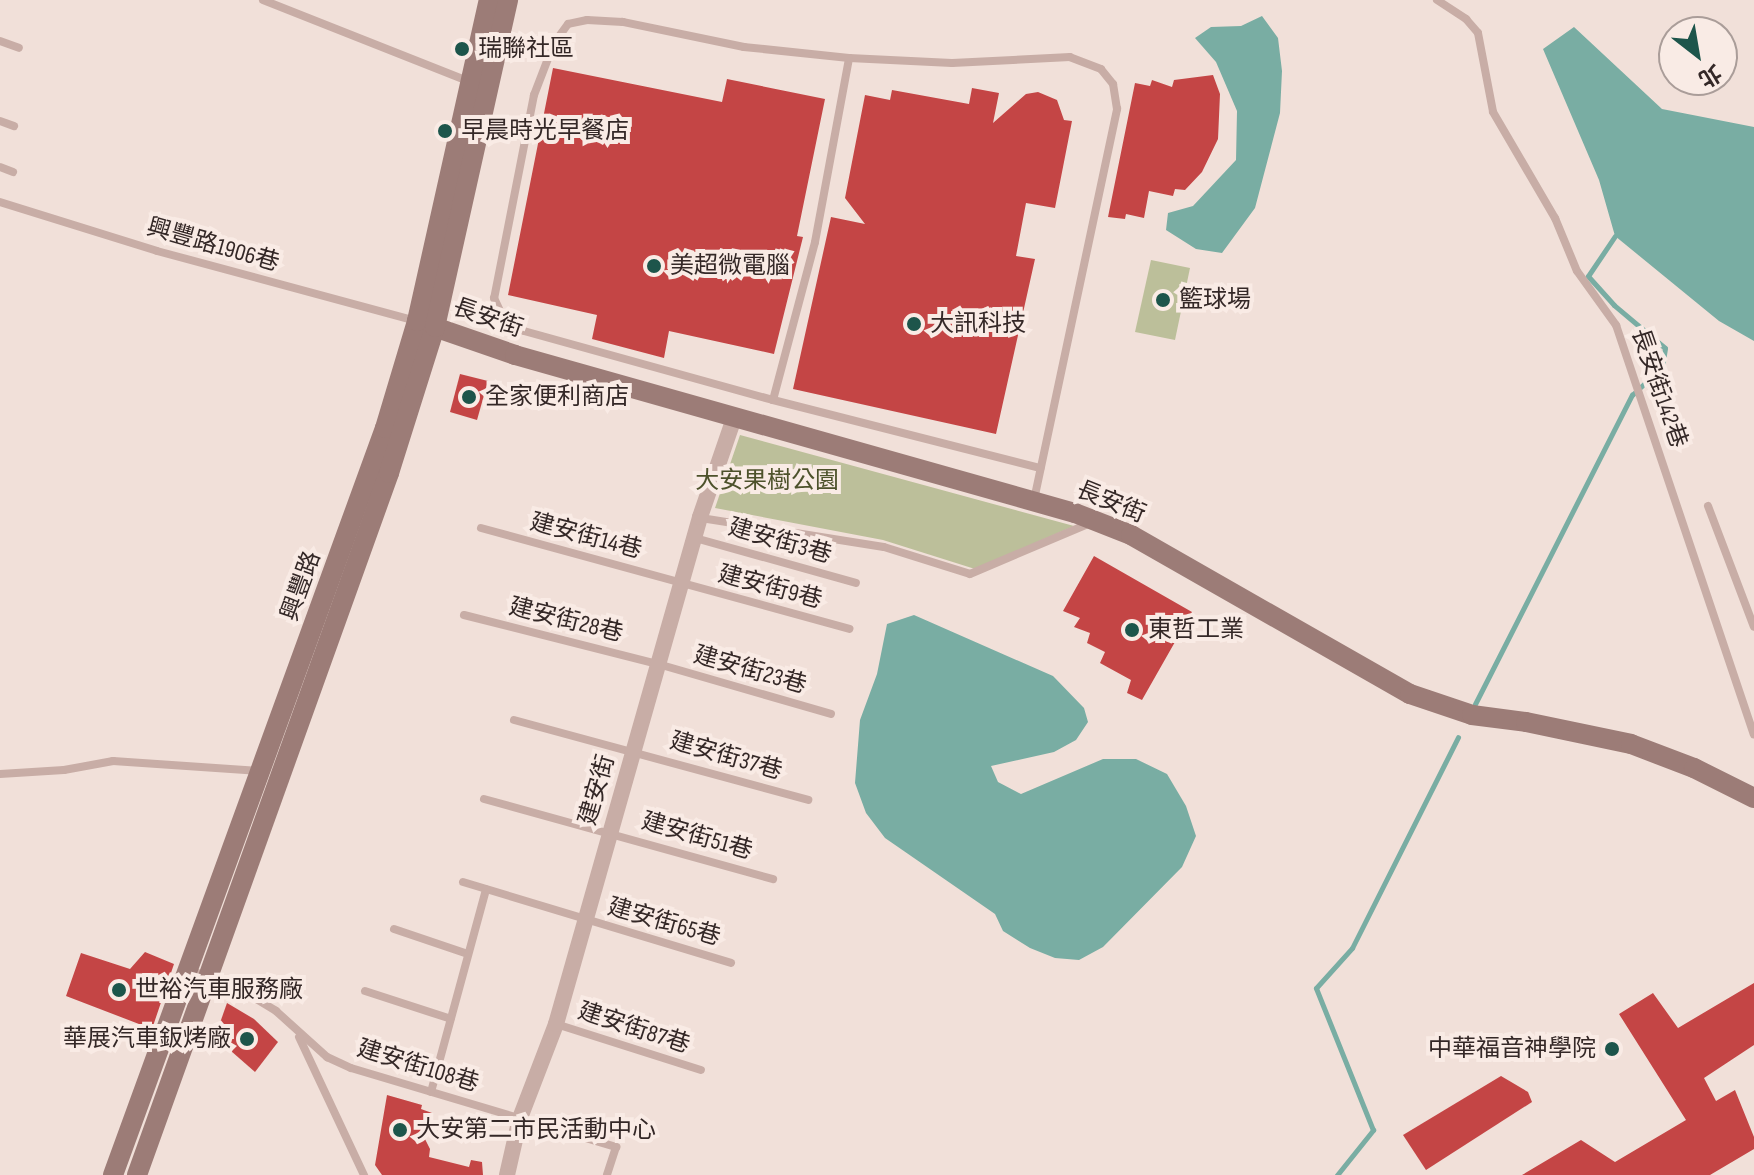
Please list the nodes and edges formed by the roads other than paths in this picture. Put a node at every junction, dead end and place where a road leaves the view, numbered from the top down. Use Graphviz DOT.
graph roads {
  1 [pos="263,0"];
  2 [pos="489,0"];
  3 [pos="508,0"];
  4 [pos="1437,0"];
  5 [pos="0,41"];
  6 [pos="19,48"];
  7 [pos="849,58"];
  8 [pos="470,82"];
  9 [pos="0,121"];
  10 [pos="14,126"];
  11 [pos="0,167"];
  12 [pos="13,172"];
  13 [pos="0,202"];
  14 [pos="426,324"];
  15 [pos="773,400"];
  16 [pos="734,418"];
  17 [pos="1040,468"];
  18 [pos="1034,501"];
  19 [pos="1708,506"];
  20 [pos="700,517"];
  21 [pos="1095,521"];
  22 [pos="481,528"];
  23 [pos="694,537"];
  24 [pos="681,583"];
  25 [pos="856,583"];
  26 [pos="464,615"];
  27 [pos="1754,627"];
  28 [pos="849,629"];
  29 [pos="658,664"];
  30 [pos="831,714"];
  31 [pos="514,720"];
  32 [pos="1754,734"];
  33 [pos="633,750"];
  34 [pos="261,771"];
  35 [pos="0,774"];
  36 [pos="1754,798"];
  37 [pos="484,799"];
  38 [pos="808,800"];
  39 [pos="610,832"];
  40 [pos="773,879"];
  41 [pos="463,882"];
  42 [pos="486,889"];
  43 [pos="585,920"];
  44 [pos="394,929"];
  45 [pos="468,954"];
  46 [pos="731,963"];
  47 [pos="188,969"];
  48 [pos="210,976"];
  49 [pos="365,991"];
  50 [pos="451,1019"];
  51 [pos="556,1024"];
  52 [pos="297,1033"];
  53 [pos="701,1070"];
  54 [pos="431,1092"];
  55 [pos="520,1118"];
  56 [pos="113,1175"];
  57 [pos="137,1175"];
  58 [pos="364,1175"];
  59 [pos="507,1175"];
  60 [pos="607,1175"];
  1 -- 8 [label="lane"];
  2 -- 8 [label="main road, 興豐路"];
  3 -- 14 [label="main road, 興豐路"];
  4 -- 32 [label="lane, 長安街142巷"];
  5 -- 6 [label="lane"];
  7 -- 15 [label="lane"];
  7 -- 15 [label="lane"];
  7 -- 17 [label="lane"];
  8 -- 14 [label="main road, 興豐路"];
  9 -- 10 [label="lane"];
  11 -- 12 [label="lane"];
  13 -- 14 [label="lane, 興豐路1906巷"];
  14 -- 16 [label="main road, 長安街"];
  14 -- 34 [label="main road, 興豐路"];
  14 -- 48 [label="main road, 興豐路"];
  15 -- 17 [label="lane"];
  16 -- 18 [label="main road, 長安街"];
  16 -- 20 [label="street, 建安街"];
  17 -- 18 [label="lane"];
  18 -- 21 [label="main road, 長安街"];
  19 -- 27 [label="lane"];
  20 -- 21 [label="lane"];
  20 -- 23 [label="street, 建安街"];
  21 -- 36 [label="main road, 長安街"];
  22 -- 24 [label="lane, 建安街14巷"];
  23 -- 24 [label="street, 建安街"];
  23 -- 25 [label="lane, 建安街3巷"];
  24 -- 28 [label="lane, 建安街9巷"];
  24 -- 29 [label="street, 建安街"];
  26 -- 29 [label="lane, 建安街28巷"];
  29 -- 30 [label="lane, 建安街23巷"];
  29 -- 33 [label="street, 建安街"];
  31 -- 33 [label="lane, 建安街37巷"];
  33 -- 38 [label="lane, 建安街37巷"];
  33 -- 39 [label="street, 建安街"];
  34 -- 35 [label="lane"];
  34 -- 47 [label="main road, 興豐路"];
  37 -- 39 [label="lane, 建安街51巷"];
  39 -- 40 [label="lane, 建安街51巷"];
  39 -- 43 [label="street, 建安街"];
  41 -- 42 [label="lane, 建安街65巷"];
  42 -- 43 [label="lane, 建安街65巷"];
  42 -- 45 [label="lane"];
  43 -- 46 [label="lane, 建安街65巷"];
  43 -- 51 [label="street, 建安街"];
  44 -- 45 [label="lane"];
  45 -- 50 [label="lane"];
  47 -- 48 [label="lane, 建安街108巷"];
  47 -- 56 [label="main road, 興豐路"];
  48 -- 52 [label="lane, 建安街108巷"];
  48 -- 57 [label="main road, 興豐路"];
  49 -- 50 [label="lane"];
  50 -- 54 [label="lane"];
  51 -- 53 [label="lane, 建安街87巷"];
  51 -- 55 [label="street, 建安街"];
  52 -- 54 [label="lane, 建安街108巷"];
  52 -- 58 [label="lane"];
  54 -- 55 [label="lane, 建安街108巷"];
  55 -- 59 [label="street, 建安街"];
  55 -- 60 [label="lane, 建安街108巷"];
}
